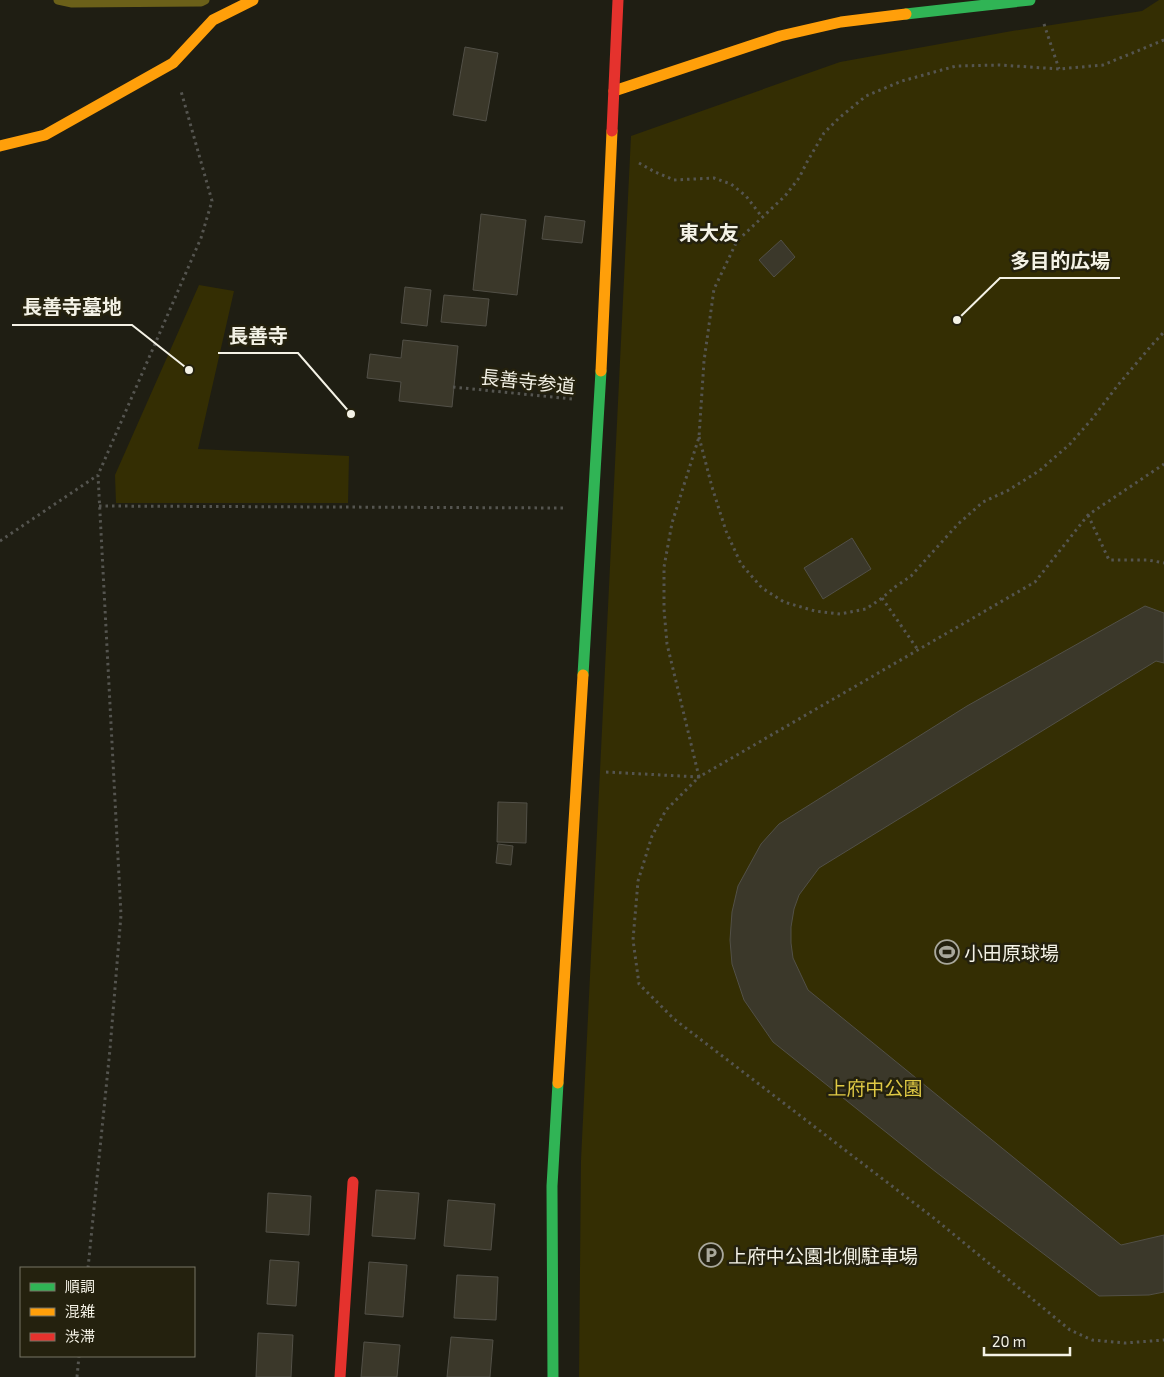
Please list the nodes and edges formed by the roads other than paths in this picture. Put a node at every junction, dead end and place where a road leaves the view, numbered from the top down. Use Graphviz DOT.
graph roads {
  1 [pos="253,0"];
  2 [pos="618,0"];
  3 [pos="1030,0"];
  4 [pos="614,91"];
  5 [pos="0,146"];
  6 [pos="352,1182"];
  7 [pos="340,1377"];
  8 [pos="553,1377"];
  1 -- 5 [label="street"];
  2 -- 4 [label="street"];
  3 -- 4 [label="street"];
  4 -- 8 [label="street"];
  6 -- 7 [label="street"];
}
